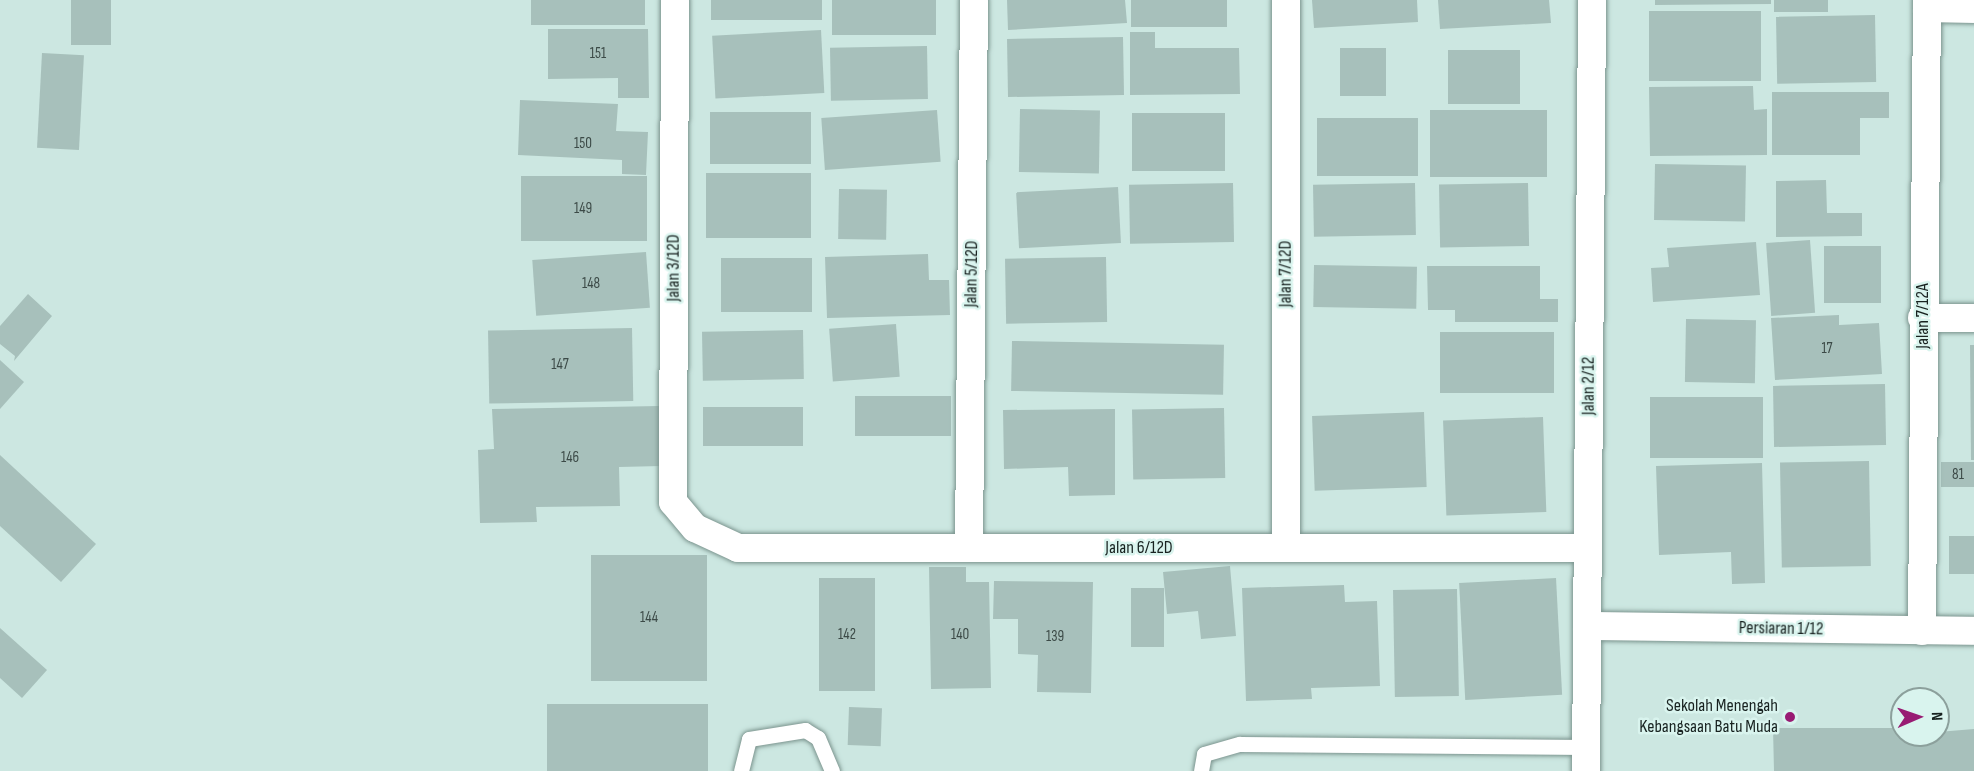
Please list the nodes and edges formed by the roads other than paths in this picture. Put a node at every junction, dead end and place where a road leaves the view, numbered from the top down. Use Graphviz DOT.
graph roads {
  1 [pos="675,0"];
  2 [pos="974,0"];
  3 [pos="1286,0"];
  4 [pos="1592,0"];
  5 [pos="1927,4"];
  6 [pos="1974,9"];
  7 [pos="1922,318"];
  8 [pos="1974,318"];
  9 [pos="695,528"];
  10 [pos="969,548"];
  11 [pos="1286,548"];
  12 [pos="1588,548"];
  13 [pos="1587,626"];
  14 [pos="1922,631"];
  15 [pos="1974,631"];
  16 [pos="1586,759"];
  17 [pos="741,771"];
  18 [pos="832,771"];
  19 [pos="1201,771"];
  1 -- 9 [label="street, Jalan 3/12D"];
  2 -- 10 [label="street, Jalan 5/12D"];
  3 -- 11 [label="street, Jalan 7/12D"];
  4 -- 12 [label="street, Jalan 2/12"];
  5 -- 6 [label="street"];
  5 -- 7 [label="street, Jalan 7/12A"];
  7 -- 8 [label="street"];
  7 -- 14 [label="street, Jalan 7/12A"];
  9 -- 10 [label="street, Jalan 6/12D"];
  10 -- 11 [label="street, Jalan 6/12D"];
  11 -- 12 [label="street, Jalan 6/12D"];
  12 -- 13 [label="street, Jalan 2/12"];
  13 -- 14 [label="street, Persiaran 1/12"];
  13 -- 16 [label="street, Jalan 2/12"];
  14 -- 15 [label="street, Persiaran 1/12"];
  16 -- 19 [label="lane"];
  17 -- 18 [label="lane"];
}
